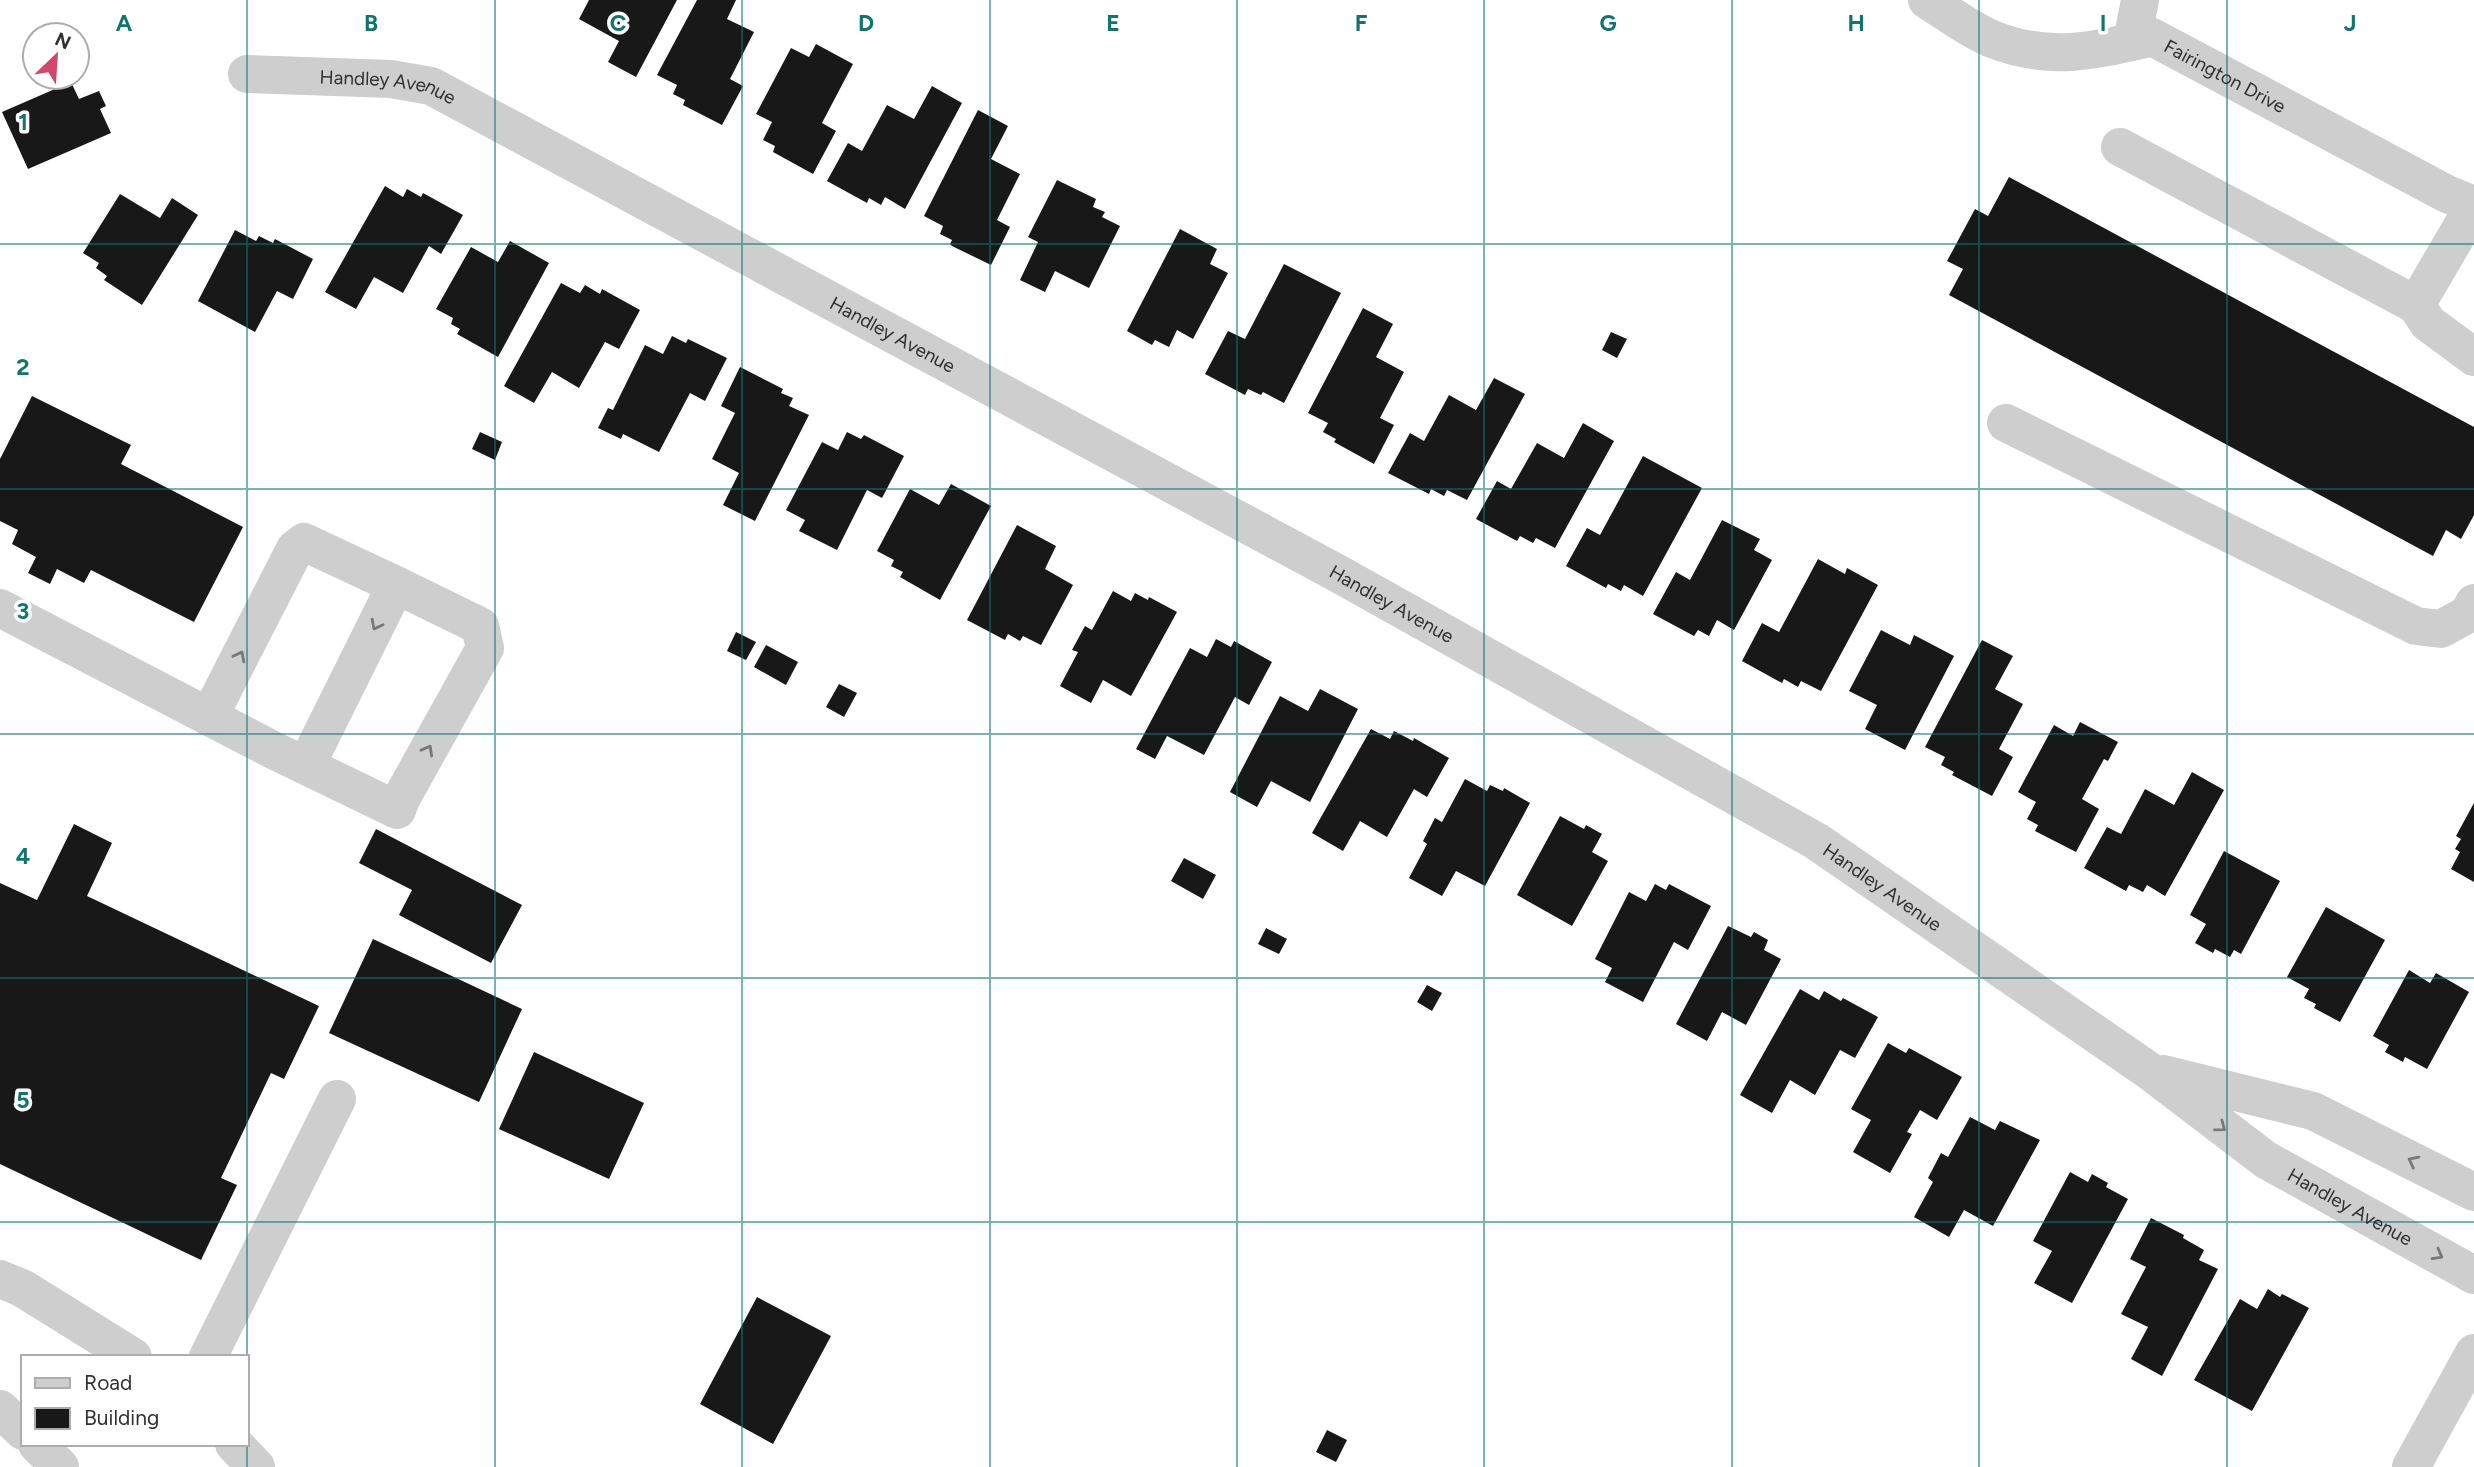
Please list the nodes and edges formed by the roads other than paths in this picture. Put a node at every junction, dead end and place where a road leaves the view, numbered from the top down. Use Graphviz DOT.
graph roads {
  1 [pos="1927,0"];
  2 [pos="2140,0"];
  3 [pos="2132,42"];
  4 [pos="247,74"];
  5 [pos="2120,147"];
  6 [pos="2474,206"];
  7 [pos="2416,305"];
  8 [pos="2474,357"];
  9 [pos="2006,422"];
  10 [pos="396,585"];
  11 [pos="2474,603"];
  12 [pos="0,608"];
  13 [pos="209,717"];
  14 [pos="306,766"];
  15 [pos="2148,1070"];
  16 [pos="337,1099"];
  17 [pos="2474,1192"];
  18 [pos="2474,1275"];
  19 [pos="0,1279"];
  20 [pos="2474,1353"];
  21 [pos="130,1355"];
  22 [pos="209,1355"];
  23 [pos="0,1409"];
  24 [pos="21,1429"];
  25 [pos="39,1446"];
  26 [pos="236,1446"];
  27 [pos="60,1467"];
  28 [pos="256,1467"];
  29 [pos="2411,1467"];
  1 -- 3 [label="street, Fairington Drive"];
  2 -- 3 [label="street"];
  3 -- 6 [label="street, Fairington Drive"];
  4 -- 15 [label="street, Handley Avenue"];
  5 -- 7 [label="street"];
  6 -- 7 [label="street"];
  7 -- 8 [label="street"];
  9 -- 11 [label="street"];
  13 -- 10 [label="street, one-way"];
  10 -- 14 [label="street, one-way"];
  14 -- 10 [label="street, one-way"];
  12 -- 13 [label="street"];
  13 -- 14 [label="street"];
  17 -- 15 [label="street, one-way"];
  15 -- 18 [label="street, Handley Avenue, one-way"];
  16 -- 22 [label="street"];
  19 -- 21 [label="street"];
  20 -- 29 [label="street"];
  23 -- 24 [label="street"];
  25 -- 27 [label="street"];
  26 -- 28 [label="street"];
}
